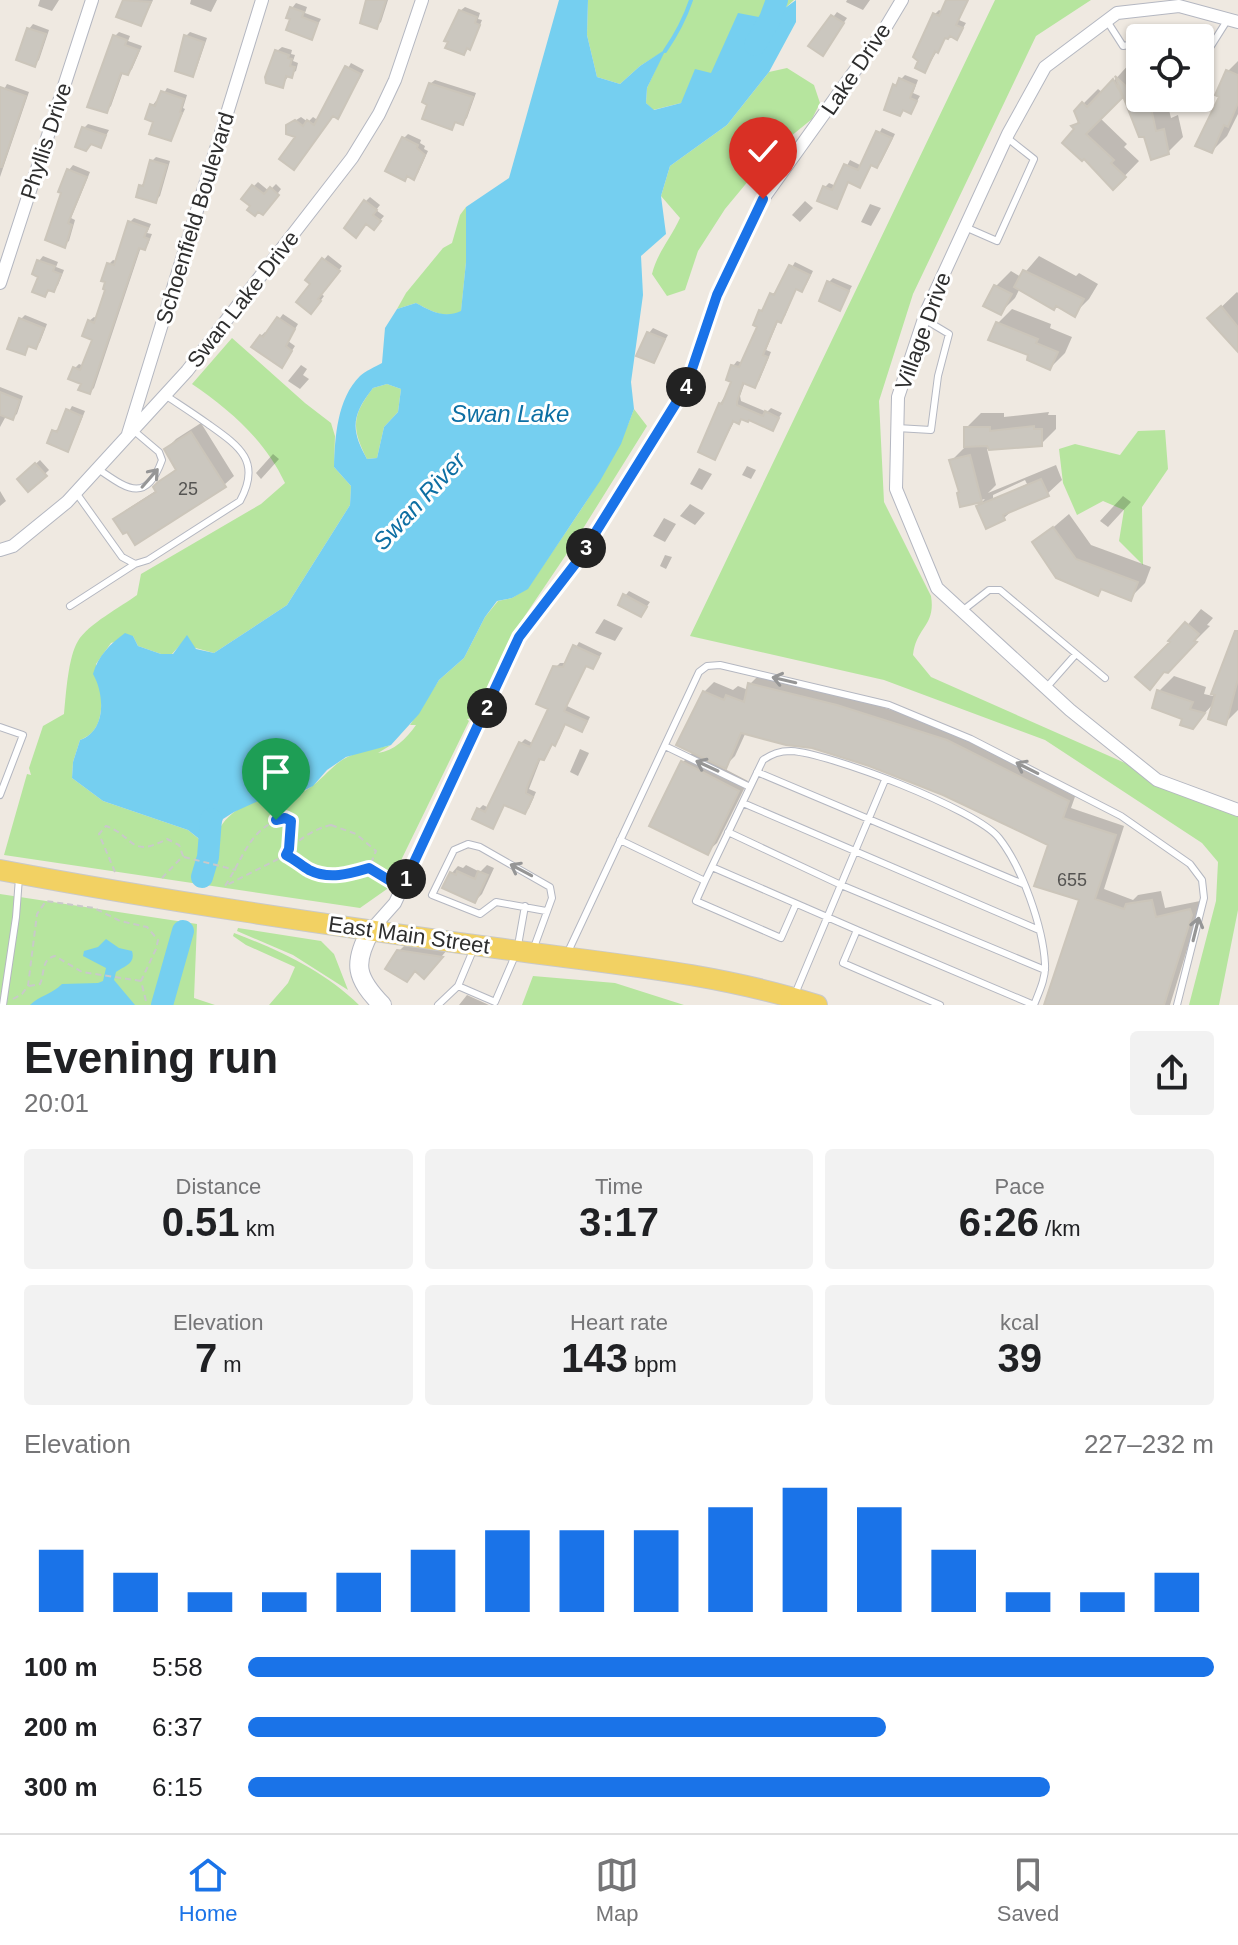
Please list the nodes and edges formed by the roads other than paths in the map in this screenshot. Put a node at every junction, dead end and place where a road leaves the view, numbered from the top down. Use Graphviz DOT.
graph roads {
  1 [pos="92,0"];
  2 [pos="262,0"];
  3 [pos="422,0"];
  4 [pos="902,0"];
  5 [pos="1233,20"];
  6 [pos="1107,21"];
  7 [pos="1214,42"];
  8 [pos="1126,45"];
  9 [pos="1006,137"];
  10 [pos="965,227"];
  11 [pos="0,283"];
  12 [pos="924,319"];
  13 [pos="165,395"];
  14 [pos="897,428"];
  15 [pos="130,432"];
  16 [pos="98,469"];
  17 [pos="76,493"];
  18 [pos="0,550"];
  19 [pos="135,564"];
  20 [pos="70,606"];
  21 [pos="962,611"];
  22 [pos="1076,654"];
  23 [pos="1105,678"];
  24 [pos="1046,688"];
  25 [pos="0,727"];
  26 [pos="665,746"];
  27 [pos="757,772"];
  28 [pos="885,780"];
  29 [pos="750,787"];
  30 [pos="0,795"];
  31 [pos="743,803"];
  32 [pos="1238,810"];
  33 [pos="868,820"];
  34 [pos="728,832"];
  35 [pos="620,840"];
  36 [pos="854,853"];
  37 [pos="712,867"];
  38 [pos="9,869"];
  39 [pos="705,881"];
  40 [pos="1024,884"];
  41 [pos="841,885"];
  42 [pos="796,904"];
  43 [pos="525,906"];
  44 [pos="546,911"];
  45 [pos="827,917"];
  46 [pos="371,930"];
  47 [pos="857,930"];
  48 [pos="1039,930"];
  49 [pos="475,945"];
  50 [pos="524,952"];
  51 [pos="566,958"];
  52 [pos="1045,970"];
  53 [pos="458,986"];
  54 [pos="794,998"];
  55 [pos="3,1005"];
  56 [pos="382,1005"];
  57 [pos="438,1005"];
  58 [pos="817,1005"];
  59 [pos="940,1005"];
  60 [pos="1034,1005"];
  61 [pos="1177,1005"];
  1 -- 11 [label="street, Phyllis Drive"];
  2 -- 15 [label="street, Schoenfield Boulevard"];
  3 -- 13 [label="street, Swan Lake Drive"];
  4 -- 46 [label="street, Lake Drive"];
  5 -- 6 [label="street, Village Drive"];
  5 -- 7 [label="lane"];
  6 -- 8 [label="lane"];
  6 -- 9 [label="street, Village Drive"];
  9 -- 10 [label="street, Village Drive"];
  9 -- 10 [label="lane"];
  10 -- 12 [label="street, Village Drive"];
  12 -- 14 [label="street, Village Drive"];
  12 -- 14 [label="lane"];
  13 -- 15 [label="street, Swan Lake Drive"];
  13 -- 19 [label="lane"];
  14 -- 21 [label="street, Village Drive"];
  15 -- 16 [label="street, Swan Lake Drive"];
  16 -- 15 [label="lane, one-way"];
  16 -- 17 [label="street, Swan Lake Drive"];
  17 -- 18 [label="street, Swan Lake Drive"];
  17 -- 19 [label="lane"];
  19 -- 20 [label="lane"];
  21 -- 22 [label="lane"];
  21 -- 24 [label="street, Village Drive"];
  22 -- 23 [label="lane"];
  22 -- 24 [label="lane"];
  24 -- 32 [label="street, Village Drive"];
  25 -- 30 [label="lane"];
  29 -- 26 [label="lane, one-way"];
  26 -- 35 [label="lane"];
  61 -- 26 [label="lane, one-way"];
  27 -- 28 [label="lane"];
  27 -- 29 [label="lane"];
  27 -- 33 [label="lane"];
  28 -- 33 [label="lane"];
  28 -- 40 [label="lane"];
  29 -- 31 [label="lane"];
  31 -- 34 [label="lane"];
  31 -- 36 [label="lane"];
  33 -- 36 [label="lane"];
  33 -- 40 [label="lane"];
  34 -- 37 [label="lane"];
  34 -- 41 [label="lane"];
  35 -- 39 [label="lane"];
  35 -- 51 [label="lane"];
  36 -- 41 [label="lane"];
  36 -- 48 [label="lane"];
  37 -- 39 [label="lane"];
  37 -- 42 [label="lane"];
  38 -- 46 [label="main road, East Main Street"];
  38 -- 55 [label="lane"];
  39 -- 42 [label="lane"];
  40 -- 48 [label="lane"];
  41 -- 45 [label="lane"];
  41 -- 52 [label="lane"];
  42 -- 45 [label="lane"];
  43 -- 44 [label="lane"];
  44 -- 43 [label="lane, one-way"];
  43 -- 50 [label="lane"];
  44 -- 50 [label="lane"];
  45 -- 47 [label="lane"];
  45 -- 54 [label="lane"];
  46 -- 49 [label="main road, East Main Street"];
  46 -- 56 [label="main road"];
  47 -- 59 [label="lane"];
  47 -- 60 [label="lane"];
  48 -- 52 [label="lane"];
  49 -- 50 [label="main road, East Main Street"];
  49 -- 53 [label="lane"];
  50 -- 51 [label="main road, East Main Street"];
  50 -- 53 [label="lane"];
  51 -- 54 [label="main road, East Main Street"];
  52 -- 60 [label="lane"];
  53 -- 57 [label="lane"];
  54 -- 58 [label="main road, East Main Street"];
}
